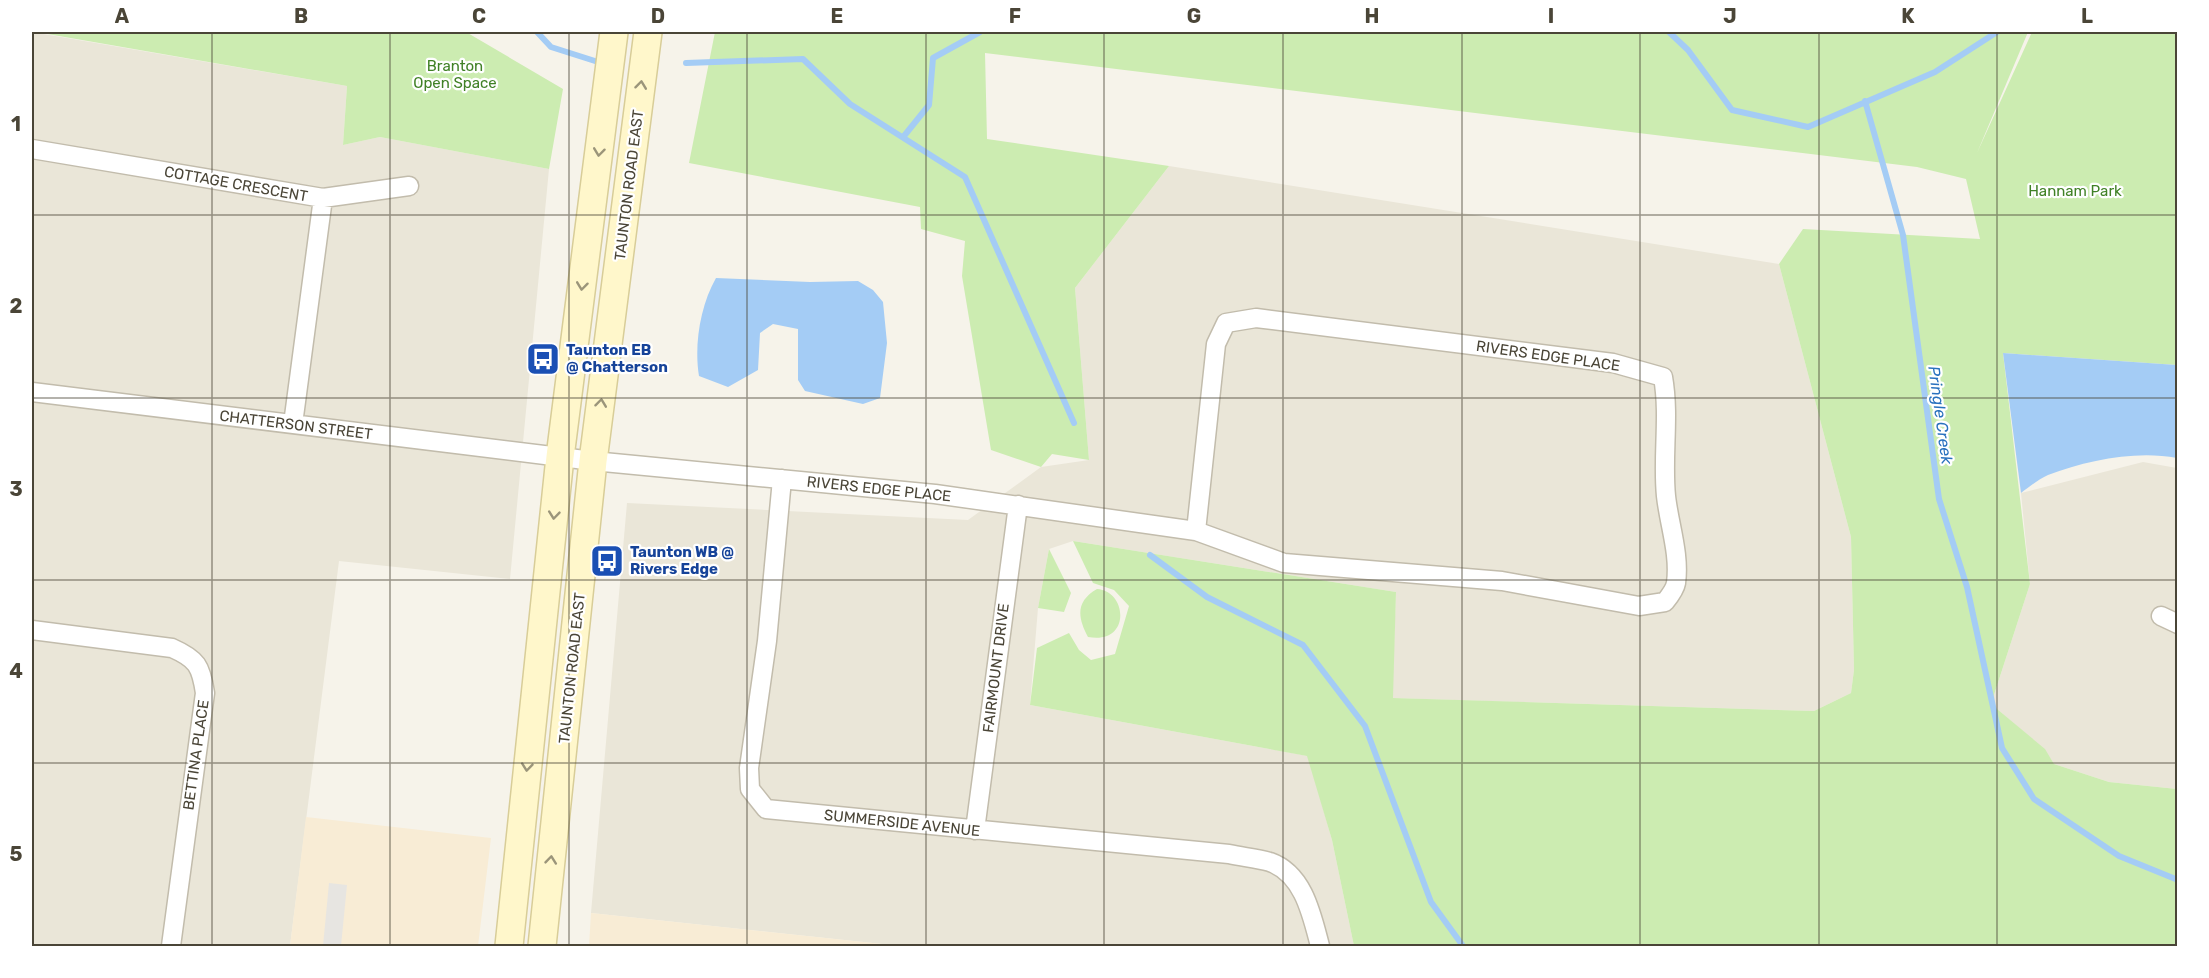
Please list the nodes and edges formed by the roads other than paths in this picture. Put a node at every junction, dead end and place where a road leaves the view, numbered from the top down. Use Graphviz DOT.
graph roads {
  1 [pos="614,32"];
  2 [pos="648,32"];
  3 [pos="32,149"];
  4 [pos="409,186"];
  5 [pos="323,198"];
  6 [pos="32,392"];
  7 [pos="293,424"];
  8 [pos="560,457"];
  9 [pos="593,461"];
  10 [pos="783,479"];
  11 [pos="1018,505"];
  12 [pos="1196,531"];
  13 [pos="32,630"];
  14 [pos="975,830"];
  15 [pos="171,946"];
  16 [pos="509,946"];
  17 [pos="542,946"];
  18 [pos="1320,946"];
  1 -- 8 [label="main road, one-way"];
  9 -- 2 [label="main road, TAUNTON ROAD EAST, one-way"];
  3 -- 5 [label="street, COTTAGE CRESCENT"];
  4 -- 5 [label="street"];
  5 -- 7 [label="street, COTTAGE CRESCENT"];
  6 -- 7 [label="street, CHATTERSON STREET"];
  7 -- 8 [label="street, CHATTERSON STREET"];
  8 -- 9 [label="street, RIVERS EDGE PLACE"];
  8 -- 16 [label="main road, one-way"];
  9 -- 10 [label="street, RIVERS EDGE PLACE"];
  17 -- 9 [label="main road, TAUNTON ROAD EAST, one-way"];
  10 -- 11 [label="street, RIVERS EDGE PLACE"];
  10 -- 14 [label="street, SUMMERSIDE AVENUE"];
  11 -- 12 [label="street, RIVERS EDGE PLACE"];
  11 -- 14 [label="street, FAIRMOUNT DRIVE"];
  12 -- 12 [label="street, RIVERS EDGE PLACE"];
  13 -- 15 [label="street, BETTINA PLACE"];
  14 -- 18 [label="street, SUMMERSIDE AVENUE"];
}
